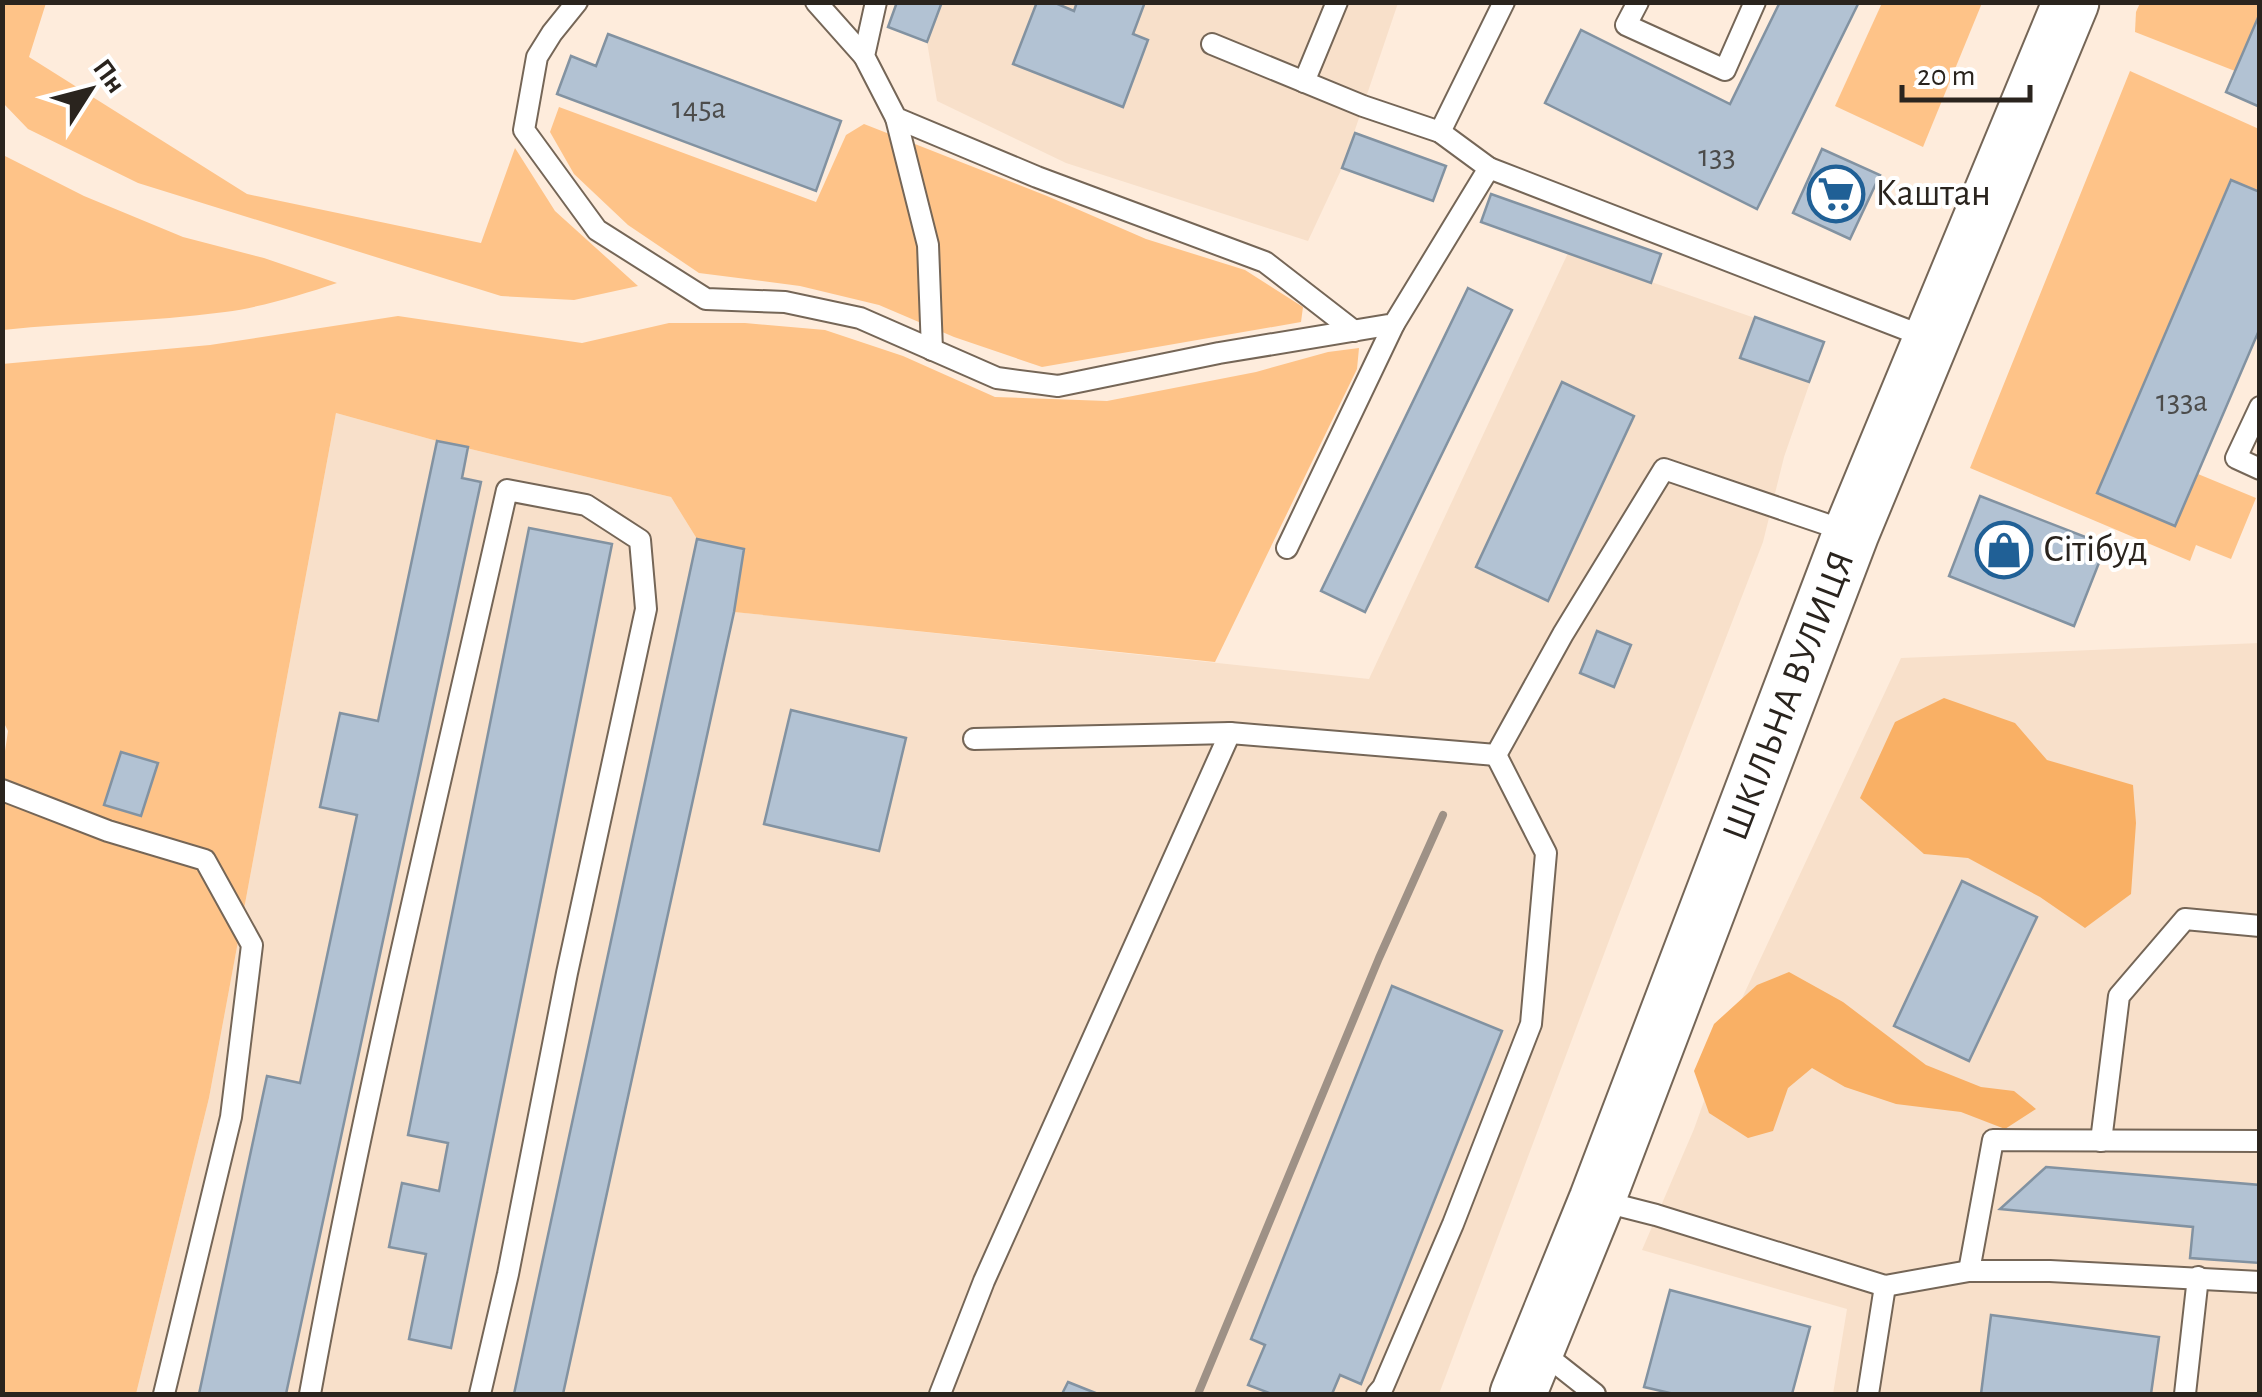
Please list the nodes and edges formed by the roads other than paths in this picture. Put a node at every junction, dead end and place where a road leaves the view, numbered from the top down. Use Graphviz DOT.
graph roads {
  1 [pos="578,2"];
  2 [pos="816,2"];
  3 [pos="876,2"];
  4 [pos="1337,2"];
  5 [pos="1504,2"];
  6 [pos="1638,2"];
  7 [pos="1755,2"];
  8 [pos="2070,2"];
  9 [pos="1212,44"];
  10 [pos="864,56"];
  11 [pos="1304,82"];
  12 [pos="896,118"];
  13 [pos="1440,132"];
  14 [pos="1489,168"];
  15 [pos="1394,324"];
  16 [pos="1354,331"];
  17 [pos="1930,338"];
  18 [pos="932,350"];
  19 [pos="2260,407"];
  20 [pos="2260,469"];
  21 [pos="1851,533"];
  22 [pos="1287,548"];
  23 [pos="1230,733"];
  24 [pos="974,740"];
  25 [pos="1496,755"];
  26 [pos="2,790"];
  27 [pos="2260,926"];
  28 [pos="2101,1140"];
  29 [pos="2260,1141"];
  30 [pos="1597,1200"];
  31 [pos="1969,1271"];
  32 [pos="2198,1278"];
  33 [pos="2260,1282"];
  34 [pos="1886,1286"];
  35 [pos="1528,1371"];
  36 [pos="164,1394"];
  37 [pos="310,1394"];
  38 [pos="480,1394"];
  39 [pos="940,1394"];
  40 [pos="1377,1394"];
  41 [pos="1595,1394"];
  42 [pos="1868,1394"];
  43 [pos="2185,1394"];
  1 -- 18 [label="lane"];
  2 -- 10 [label="lane"];
  3 -- 10 [label="lane"];
  4 -- 11 [label="lane"];
  5 -- 13 [label="lane"];
  6 -- 7 [label="lane"];
  8 -- 17 [label="main road, ШКІЛЬНА ВУЛИЦЯ"];
  9 -- 11 [label="lane"];
  10 -- 12 [label="lane"];
  11 -- 13 [label="lane"];
  12 -- 16 [label="lane"];
  12 -- 18 [label="lane"];
  13 -- 14 [label="lane"];
  14 -- 15 [label="lane"];
  14 -- 17 [label="lane"];
  15 -- 16 [label="lane"];
  15 -- 22 [label="lane"];
  16 -- 18 [label="lane"];
  17 -- 21 [label="main road, ШКІЛЬНА ВУЛИЦЯ"];
  19 -- 20 [label="lane"];
  21 -- 25 [label="lane"];
  21 -- 30 [label="main road, ШКІЛЬНА ВУЛИЦЯ"];
  23 -- 24 [label="lane"];
  23 -- 25 [label="lane"];
  23 -- 39 [label="lane"];
  25 -- 40 [label="lane"];
  26 -- 36 [label="lane"];
  27 -- 28 [label="lane"];
  28 -- 29 [label="lane"];
  28 -- 31 [label="lane"];
  30 -- 34 [label="lane"];
  30 -- 35 [label="main road, ШКІЛЬНА ВУЛИЦЯ"];
  31 -- 32 [label="lane"];
  31 -- 34 [label="lane"];
  32 -- 33 [label="lane"];
  32 -- 43 [label="lane"];
  34 -- 42 [label="lane"];
  35 -- 41 [label="lane"];
  37 -- 38 [label="lane"];
}
